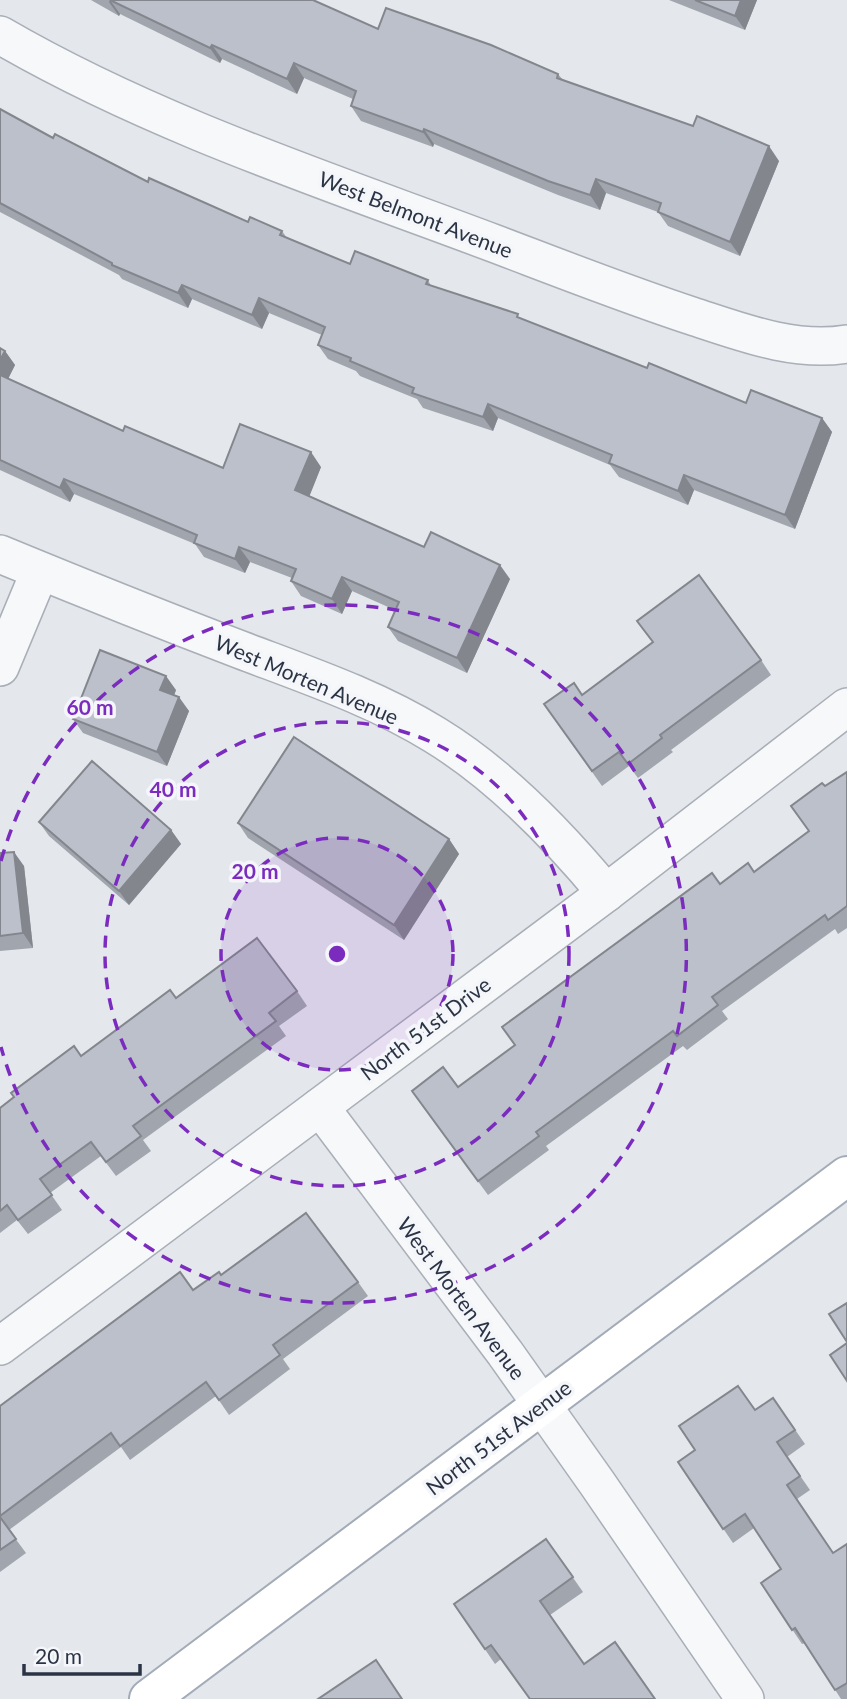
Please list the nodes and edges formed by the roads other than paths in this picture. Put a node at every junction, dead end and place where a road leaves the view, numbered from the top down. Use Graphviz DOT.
graph roads {
  1 [pos="0,36"];
  2 [pos="847,344"];
  3 [pos="0,554"];
  4 [pos="40,571"];
  5 [pos="0,667"];
  6 [pos="847,708"];
  7 [pos="606,893"];
  8 [pos="320,1107"];
  9 [pos="847,1176"];
  10 [pos="0,1346"];
  11 [pos="540,1404"];
  12 [pos="169,1693"];
  13 [pos="745,1699"];
  1 -- 2 [label="street, West Belmont Avenue"];
  3 -- 4 [label="street, West Morten Avenue"];
  4 -- 5 [label="street"];
  4 -- 7 [label="street, West Morten Avenue"];
  6 -- 7 [label="street, North 51st Drive"];
  7 -- 8 [label="street, North 51st Drive"];
  8 -- 10 [label="street, North 51st Drive"];
  8 -- 11 [label="street, West Morten Avenue"];
  9 -- 11 [label="main road, North 51st Avenue"];
  11 -- 12 [label="main road, North 51st Avenue"];
  11 -- 13 [label="street, West Morten Avenue"];
}
